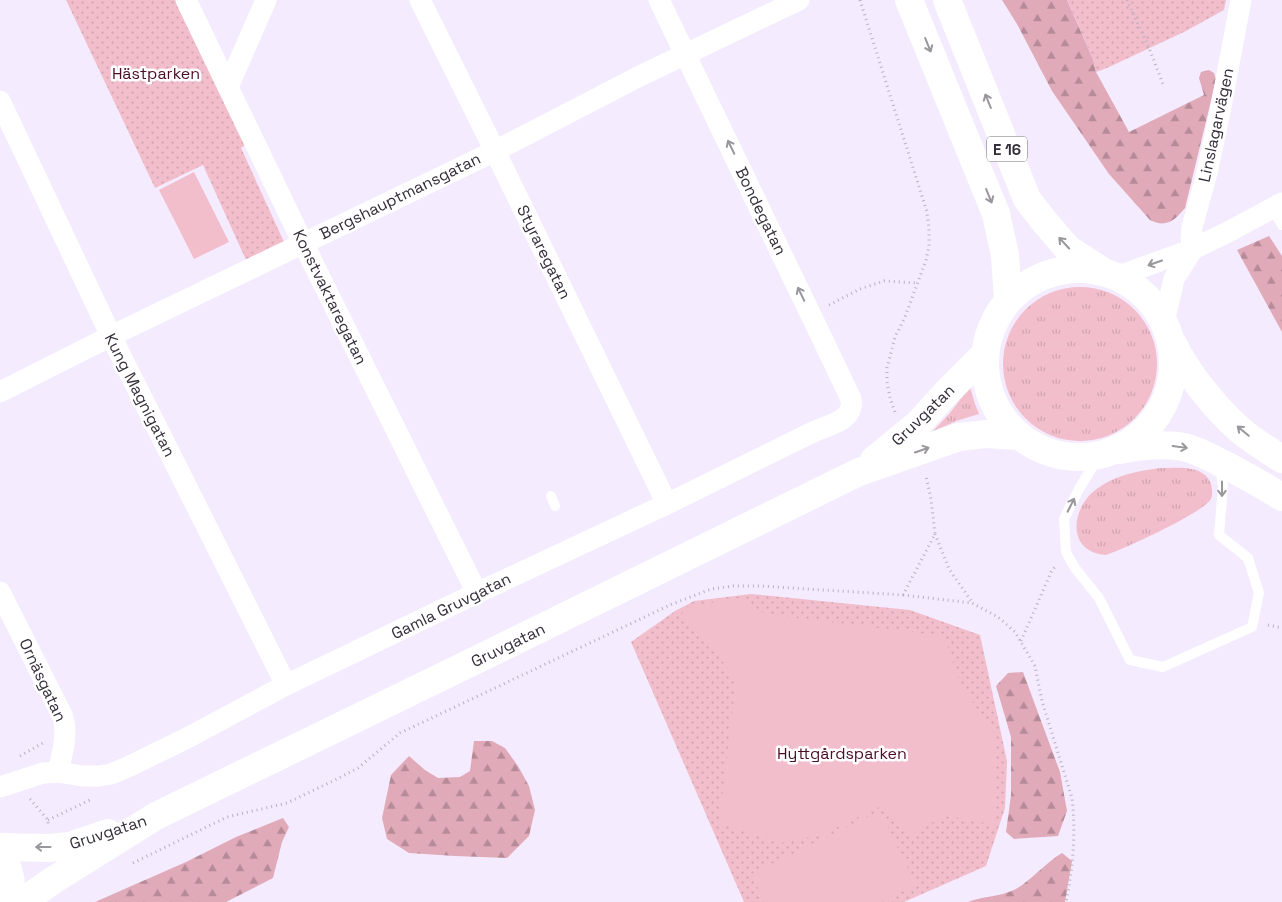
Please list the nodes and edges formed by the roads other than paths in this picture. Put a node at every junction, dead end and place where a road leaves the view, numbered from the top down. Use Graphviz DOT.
graph roads {
  1 [pos="186,0"];
  2 [pos="266,0"];
  3 [pos="420,0"];
  4 [pos="659,0"];
  5 [pos="799,0"];
  6 [pos="909,0"];
  7 [pos="946,0"];
  8 [pos="1241,0"];
  9 [pos="686,54"];
  10 [pos="228,87"];
  11 [pos="0,102"];
  12 [pos="495,151"];
  13 [pos="1279,212"];
  14 [pos="303,243"];
  15 [pos="1193,249"];
  16 [pos="1110,274"];
  17 [pos="1008,301"];
  18 [pos="1166,327"];
  19 [pos="111,336"];
  20 [pos="984,355"];
  21 [pos="0,392"];
  22 [pos="841,420"];
  23 [pos="1019,436"];
  24 [pos="1107,454"];
  25 [pos="1282,459"];
  26 [pos="1220,462"];
  27 [pos="859,472"];
  28 [pos="1282,497"];
  29 [pos="667,504"];
  30 [pos="0,592"];
  31 [pos="477,593"];
  32 [pos="286,686"];
  33 [pos="58,772"];
  34 [pos="8,784"];
  35 [pos="0,804"];
  36 [pos="156,816"];
  37 [pos="0,847"];
  38 [pos="0,853"];
  39 [pos="10,902"];
  40 [pos="22,902"];
  1 -- 10 [label="street, Konstvaktaregatan"];
  2 -- 10 [label="street"];
  3 -- 12 [label="street, Styraregatan"];
  4 -- 9 [label="street, Bondegatan"];
  5 -- 9 [label="street, Bergshauptmansgatan"];
  6 -- 17 [label="main road, E 16, one-way"];
  16 -- 7 [label="main road, E 16, one-way"];
  8 -- 15 [label="street, Linslagarvägen"];
  9 -- 12 [label="street, Bergshauptmansgatan"];
  22 -- 9 [label="street, Bondegatan, one-way"];
  10 -- 14 [label="street, Konstvaktaregatan"];
  11 -- 19 [label="street, Kung Magnigatan"];
  12 -- 14 [label="street, Bergshauptmansgatan"];
  12 -- 29 [label="street, Styraregatan"];
  13 -- 15 [label="street"];
  14 -- 19 [label="street, Bergshauptmansgatan"];
  14 -- 31 [label="street, Konstvaktaregatan"];
  15 -- 16 [label="street, one-way"];
  15 -- 18 [label="street"];
  16 -- 17 [label="main road, E 16"];
  16 -- 18 [label="main road, E 16"];
  17 -- 20 [label="main road, E 16"];
  18 -- 24 [label="main road, E 16"];
  25 -- 18 [label="main road, E 16, one-way"];
  19 -- 21 [label="street, Bergshauptmansgatan"];
  19 -- 32 [label="street, Kung Magnigatan"];
  20 -- 23 [label="main road, E 16"];
  20 -- 27 [label="main road, Gruvgatan"];
  22 -- 29 [label="street, Gamla Gruvgatan"];
  23 -- 24 [label="main road, E 16"];
  27 -- 23 [label="main road, Gruvgatan, one-way"];
  24 -- 26 [label="main road, E 16, one-way"];
  26 -- 24 [label="lane, one-way"];
  26 -- 28 [label="main road, E 16"];
  27 -- 36 [label="main road, Gruvgatan"];
  29 -- 31 [label="street, Gamla Gruvgatan"];
  30 -- 33 [label="street, Ornäsgatan"];
  31 -- 32 [label="street, Gamla Gruvgatan"];
  32 -- 33 [label="street, Gamla Gruvgatan"];
  33 -- 34 [label="street, Gamla Gruvgatan"];
  34 -- 35 [label="street"];
  36 -- 37 [label="main road, Gruvgatan, one-way"];
  36 -- 40 [label="main road, Gruvgatan"];
  38 -- 39 [label="main road"];
}
